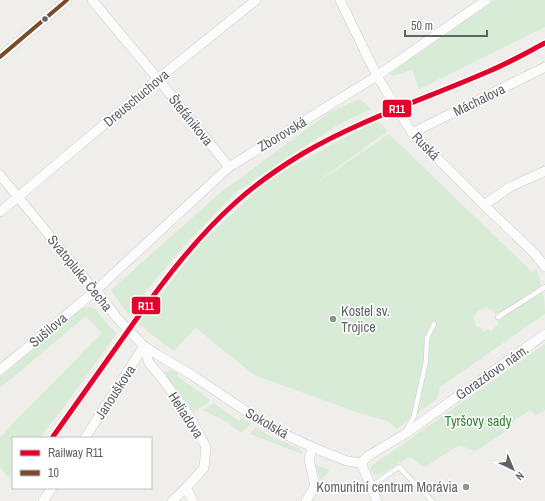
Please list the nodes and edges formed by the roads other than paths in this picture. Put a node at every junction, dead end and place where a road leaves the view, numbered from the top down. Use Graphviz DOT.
graph roads {
  1 [pos="67,0"];
  2 [pos="92,0"];
  3 [pos="256,0"];
  4 [pos="340,0"];
  5 [pos="486,0"];
  6 [pos="0,57"];
  7 [pos="545,67"];
  8 [pos="377,76"];
  9 [pos="158,79"];
  10 [pos="412,133"];
  11 [pos="229,167"];
  12 [pos="545,172"];
  13 [pos="0,175"];
  14 [pos="18,197"];
  15 [pos="484,205"];
  16 [pos="0,212"];
  17 [pos="545,267"];
  18 [pos="545,287"];
  19 [pos="95,291"];
  20 [pos="498,317"];
  21 [pos="434,324"];
  22 [pos="545,334"];
  23 [pos="144,346"];
  24 [pos="0,370"];
  25 [pos="405,434"];
  26 [pos="86,437"];
  27 [pos="314,448"];
  28 [pos="361,463"];
  29 [pos="371,486"];
  30 [pos="186,488"];
  31 [pos="51,489"];
  32 [pos="43,501"];
  33 [pos="172,501"];
  34 [pos="193,501"];
  35 [pos="306,501"];
  36 [pos="377,501"];
  37 [pos="432,501"];
  1 -- 6 [label="street"];
  2 -- 9 [label="street, Štefánikova"];
  3 -- 9 [label="street, Dreuschuchova"];
  4 -- 8 [label="street, Ruská"];
  5 -- 8 [label="street, Zborovská"];
  7 -- 10 [label="street, Máchalova"];
  8 -- 10 [label="street, Ruská"];
  8 -- 11 [label="street, Zborovská"];
  9 -- 11 [label="street, Štefánikova"];
  9 -- 14 [label="street, Dreuschuchova"];
  10 -- 15 [label="street, Ruská"];
  11 -- 19 [label="street, Zborovská"];
  12 -- 15 [label="street"];
  13 -- 14 [label="street, Svatopluka Čecha"];
  14 -- 16 [label="street, Dreuschuchova"];
  14 -- 19 [label="street, Svatopluka Čecha"];
  15 -- 17 [label="street, Ruská"];
  18 -- 20 [label="lane"];
  19 -- 23 [label="street, Svatopluka Čecha"];
  19 -- 24 [label="street, Sušilova"];
  21 -- 25 [label="lane"];
  22 -- 25 [label="street, Gorazdovo nám."];
  23 -- 26 [label="street, Janouškova"];
  23 -- 27 [label="street, Sokolská"];
  23 -- 30 [label="street, Heliadova"];
  25 -- 28 [label="street, Gorazdovo nám."];
  27 -- 28 [label="street, Sokolská"];
  27 -- 35 [label="street"];
  28 -- 29 [label="street"];
  29 -- 36 [label="street"];
  29 -- 37 [label="lane"];
  30 -- 33 [label="street, Heliadova"];
  30 -- 34 [label="street"];
  31 -- 32 [label="street"];
}
